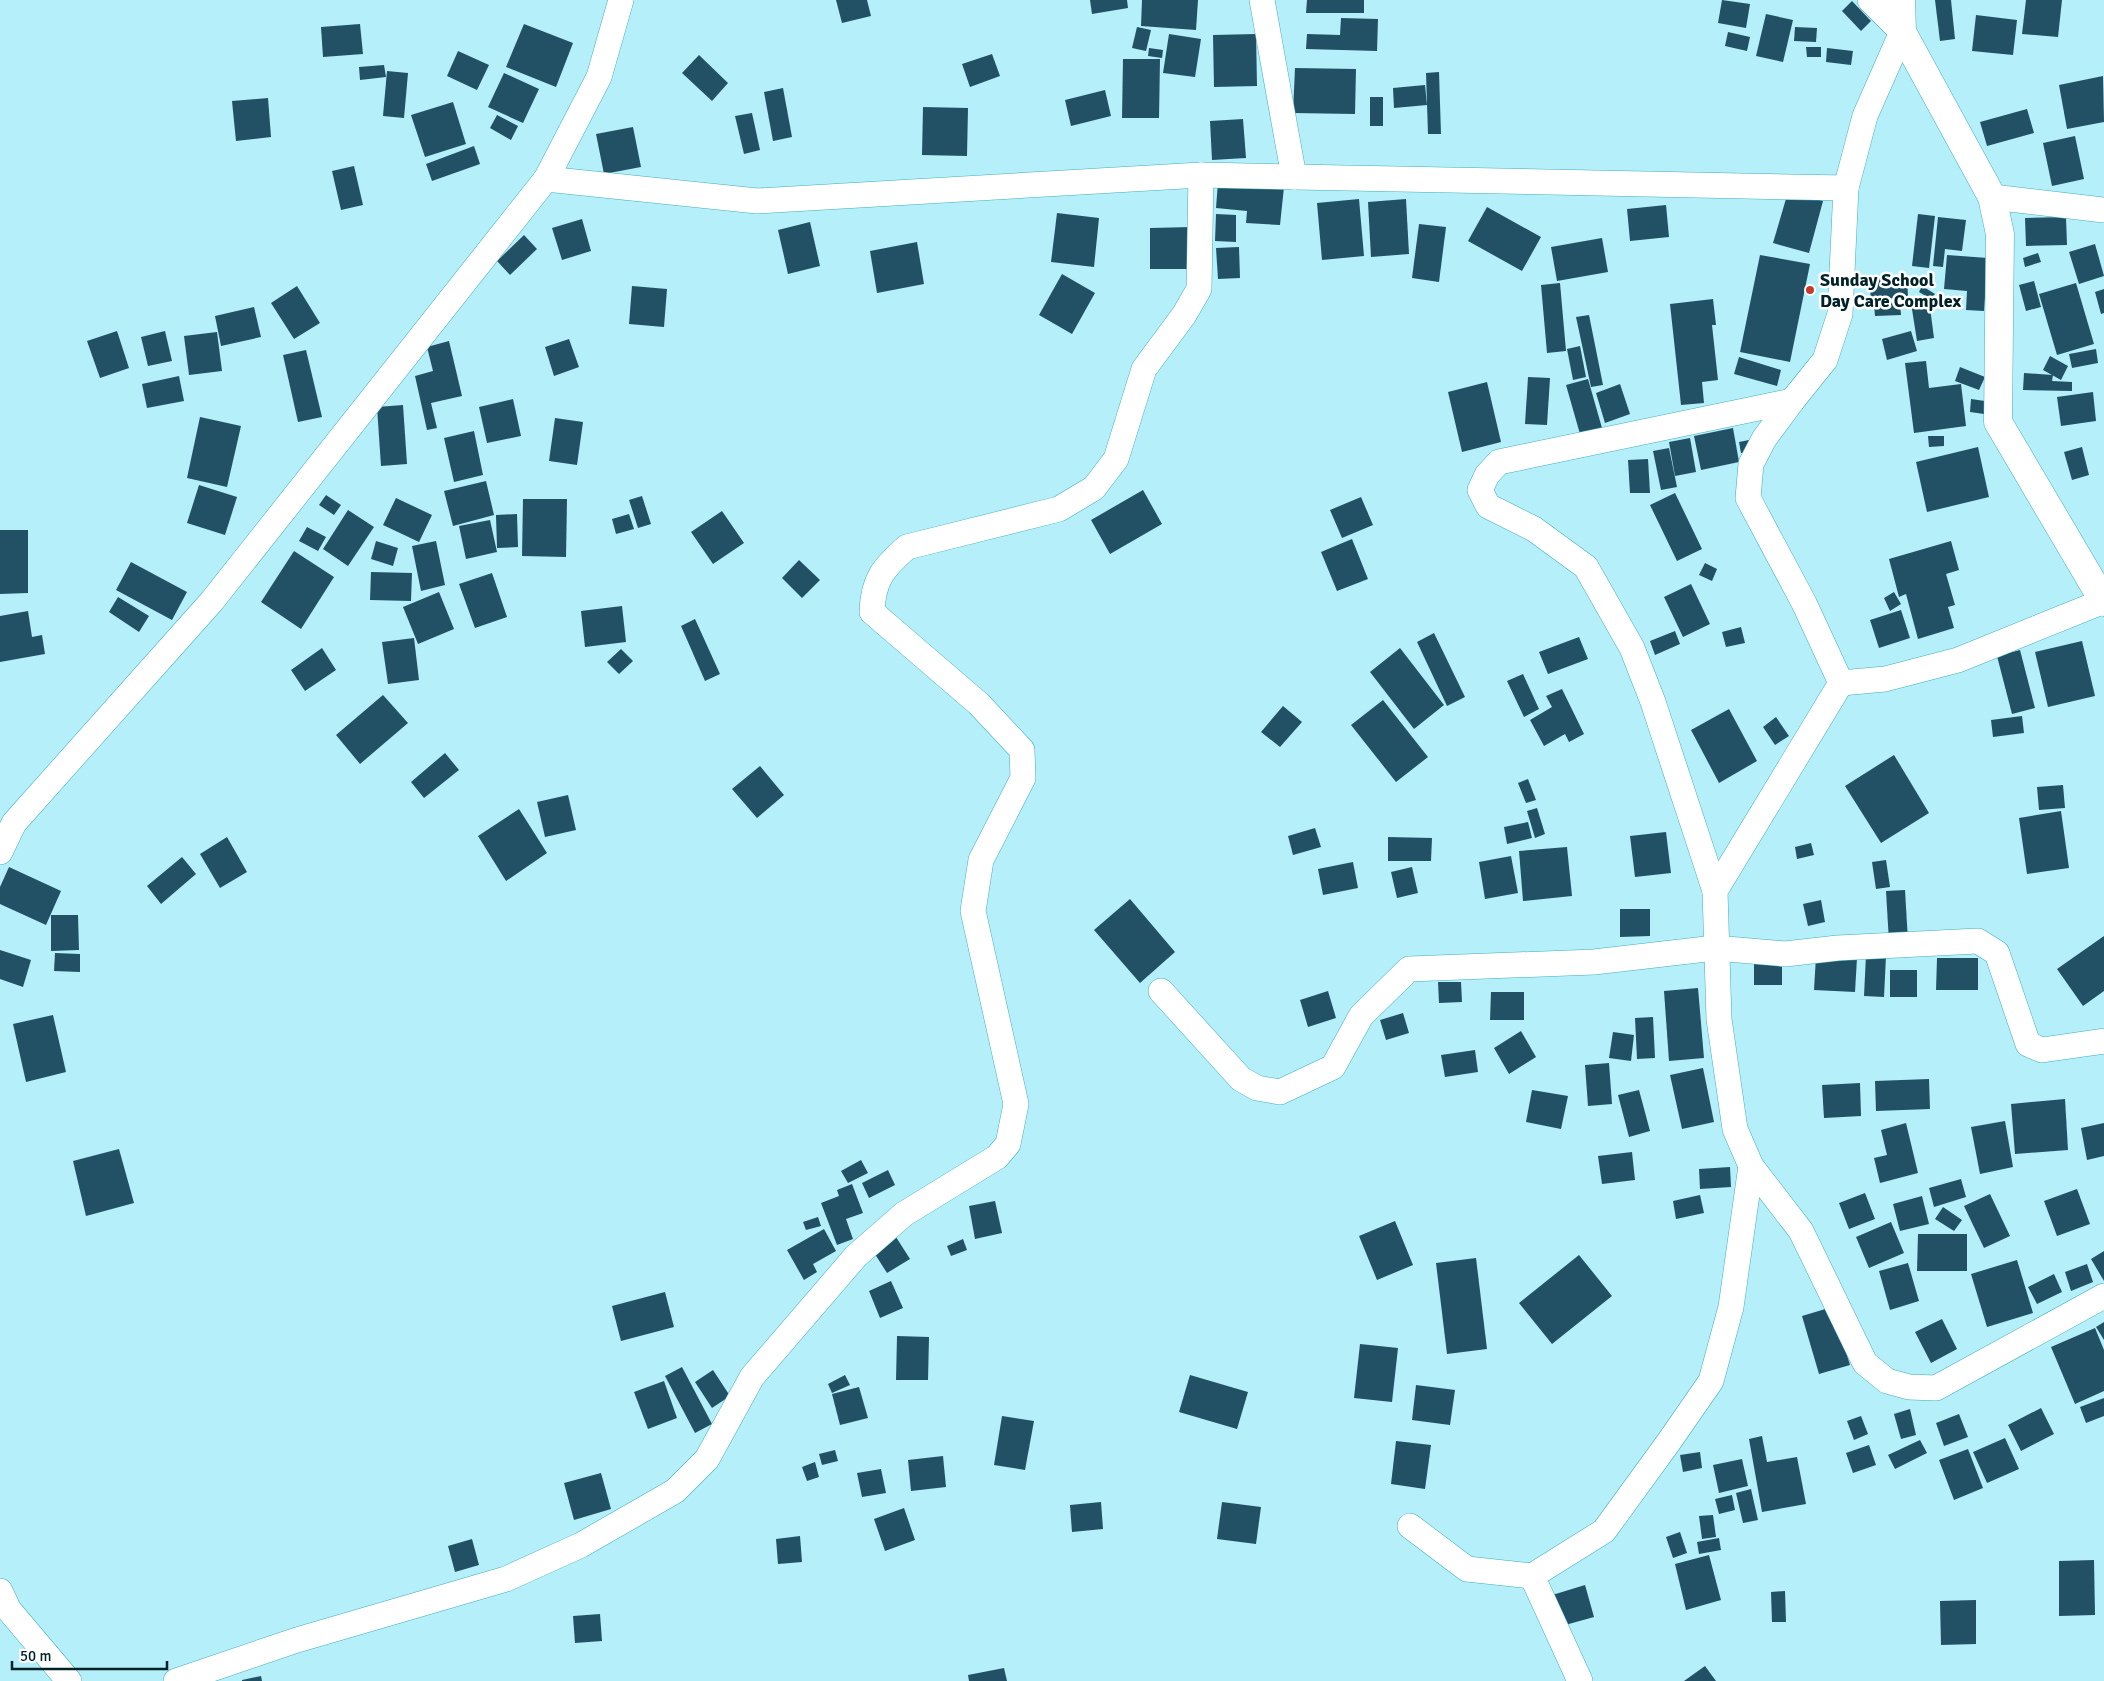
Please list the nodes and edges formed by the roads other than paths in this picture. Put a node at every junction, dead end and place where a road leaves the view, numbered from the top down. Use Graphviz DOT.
graph roads {
  1 [pos="621,0"];
  2 [pos="1262,0"];
  3 [pos="1870,0"];
  4 [pos="1901,0"];
  5 [pos="1902,32"];
  6 [pos="1201,175"];
  7 [pos="1294,177"];
  8 [pos="546,179"];
  9 [pos="1846,188"];
  10 [pos="1992,198"];
  11 [pos="2104,210"];
  12 [pos="1792,401"];
  13 [pos="2104,602"];
  14 [pos="1841,683"];
  15 [pos="7,825"];
  16 [pos="0,852"];
  17 [pos="1715,891"];
  18 [pos="1715,948"];
  19 [pos="1161,991"];
  20 [pos="2104,1041"];
  21 [pos="1751,1166"];
  22 [pos="2104,1296"];
  23 [pos="1410,1526"];
  24 [pos="1532,1576"];
  25 [pos="0,1591"];
  26 [pos="69,1681"];
  27 [pos="176,1681"];
  28 [pos="1580,1681"];
  1 -- 8 [label="street"];
  2 -- 7 [label="street"];
  3 -- 5 [label="street"];
  4 -- 5 [label="main road"];
  5 -- 9 [label="street"];
  5 -- 10 [label="main road"];
  6 -- 7 [label="street"];
  6 -- 8 [label="street"];
  6 -- 27 [label="street"];
  7 -- 9 [label="street"];
  8 -- 15 [label="street"];
  9 -- 12 [label="street"];
  10 -- 11 [label="street"];
  10 -- 13 [label="main road"];
  12 -- 14 [label="street"];
  12 -- 17 [label="street"];
  13 -- 14 [label="street"];
  14 -- 17 [label="street"];
  15 -- 16 [label="street"];
  17 -- 18 [label="street"];
  18 -- 19 [label="street"];
  18 -- 20 [label="street"];
  18 -- 21 [label="street"];
  21 -- 22 [label="street"];
  21 -- 24 [label="street"];
  23 -- 24 [label="street"];
  24 -- 28 [label="street"];
  25 -- 26 [label="street"];
}
